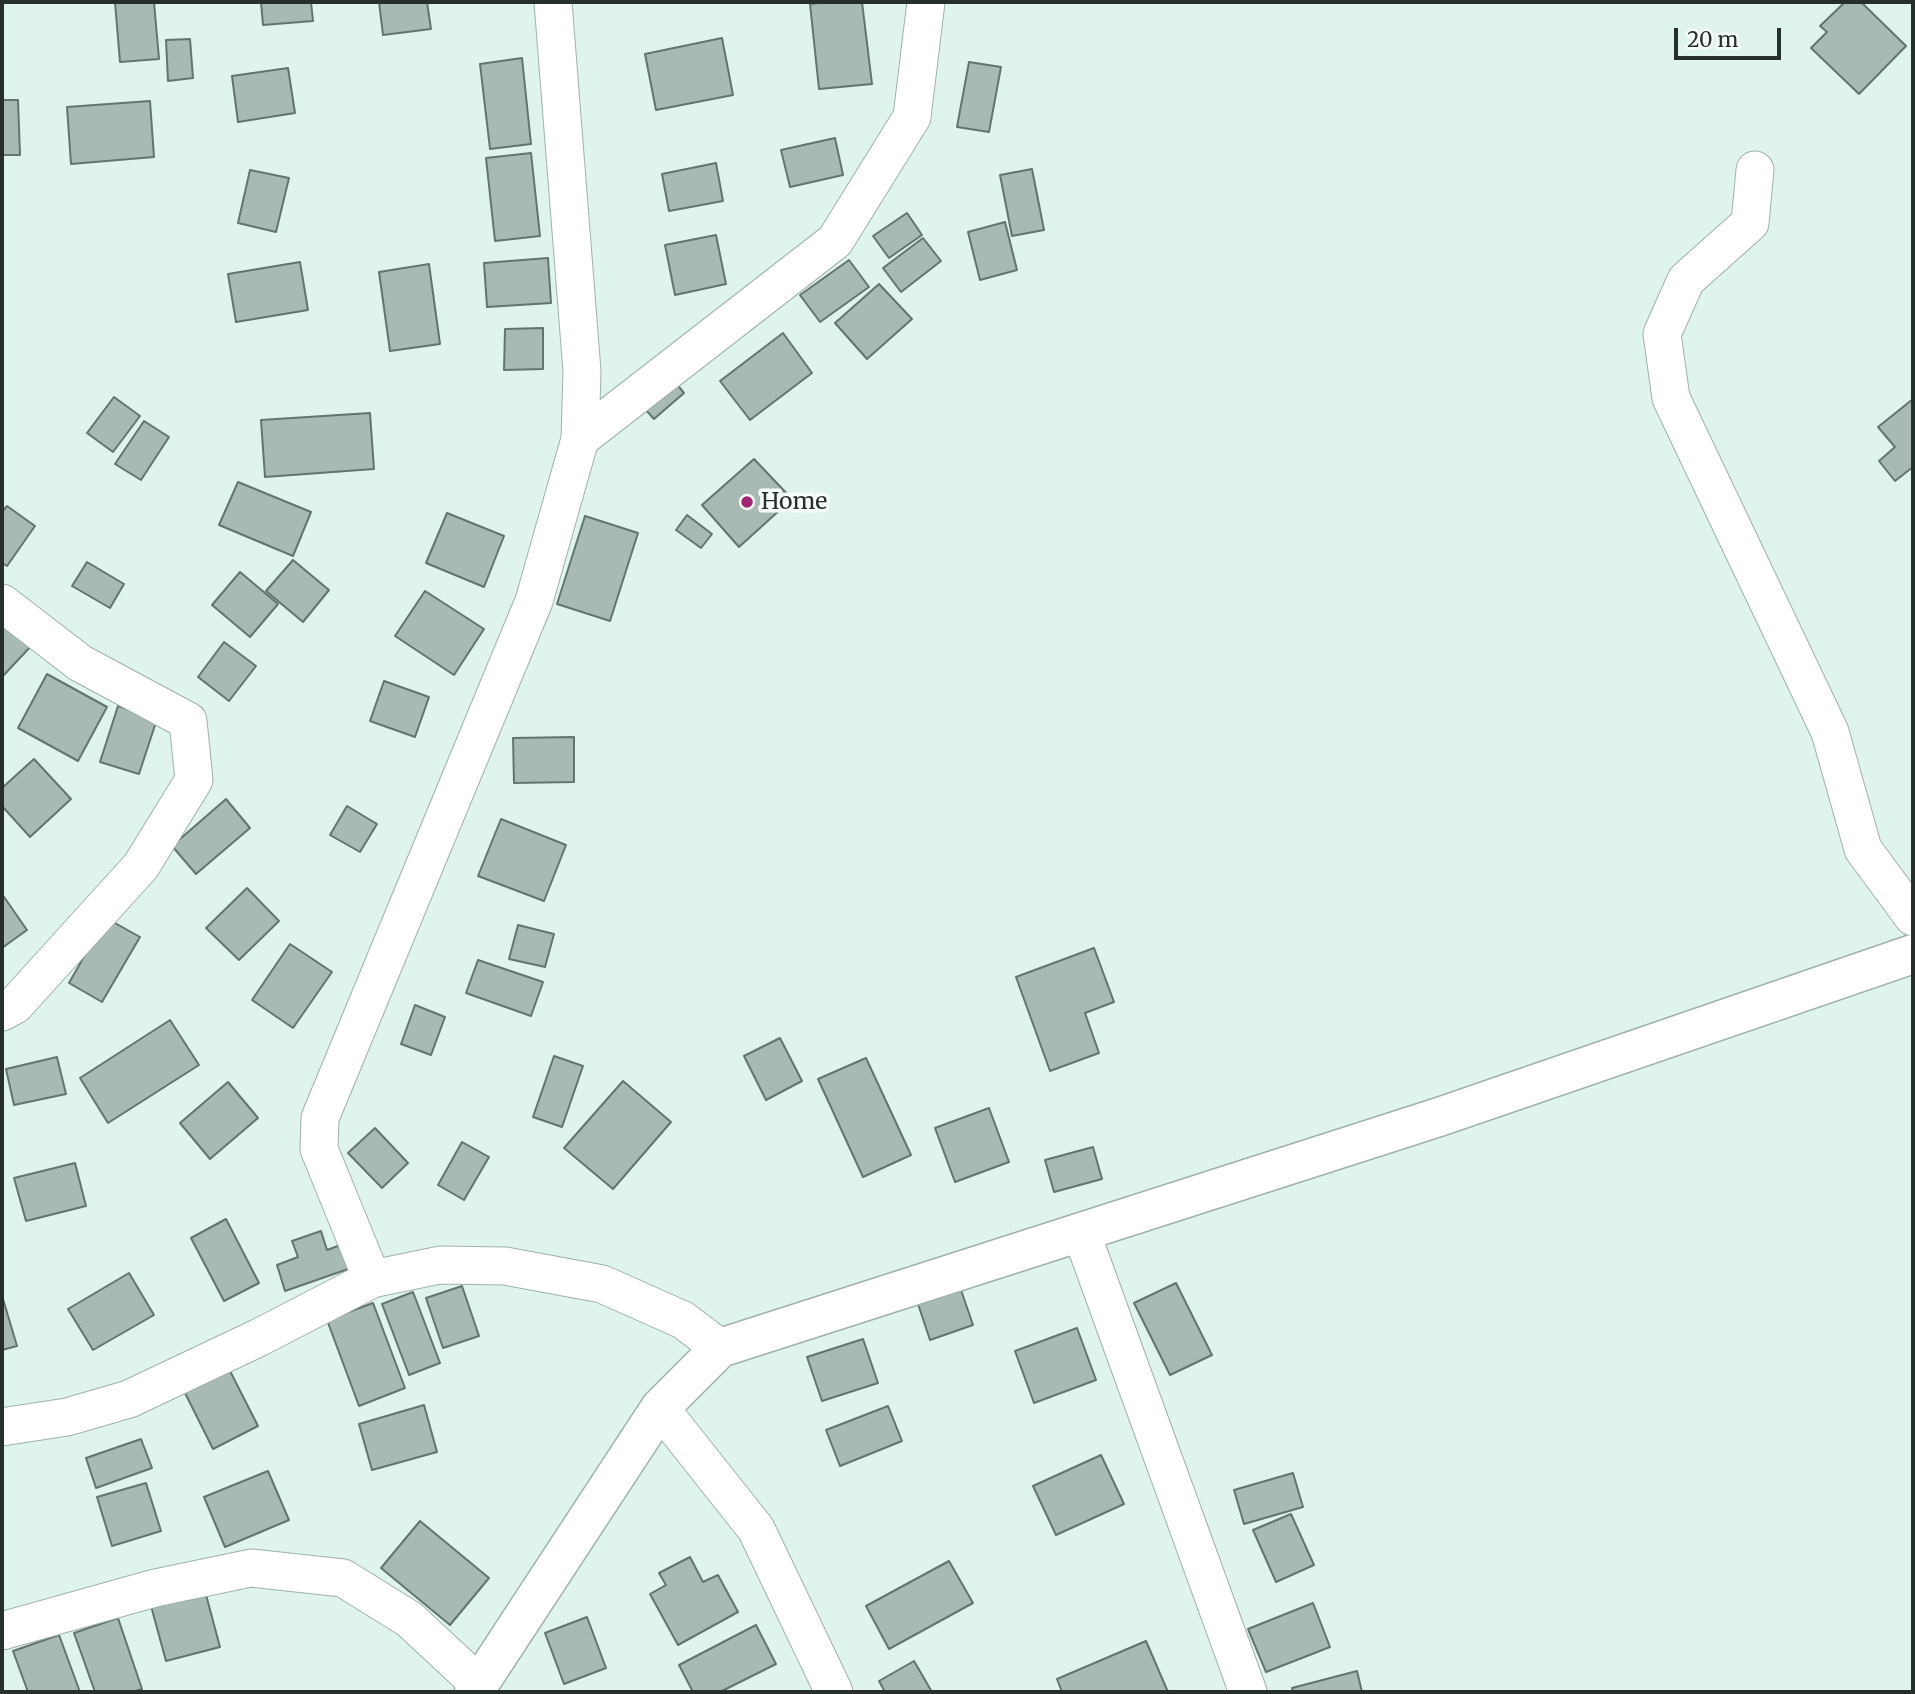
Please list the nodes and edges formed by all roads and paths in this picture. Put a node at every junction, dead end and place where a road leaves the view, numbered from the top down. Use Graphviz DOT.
graph roads {
  1 [pos="553,2"];
  2 [pos="926,2"];
  3 [pos="1755,170"];
  4 [pos="580,439"];
  5 [pos="2,603"];
  6 [pos="1913,917"];
  7 [pos="1913,954"];
  8 [pos="2,1012"];
  9 [pos="1081,1232"];
  10 [pos="372,1279"];
  11 [pos="720,1348"];
  12 [pos="660,1408"];
  13 [pos="2,1427"];
  14 [pos="2,1631"];
  15 [pos="476,1688"];
  16 [pos="834,1692"];
  17 [pos="1248,1692"];
  1 -- 4 [label="street"];
  2 -- 4 [label="street"];
  3 -- 6 [label="street"];
  4 -- 10 [label="street"];
  5 -- 8 [label="street"];
  7 -- 9 [label="street"];
  9 -- 11 [label="street"];
  9 -- 17 [label="street"];
  10 -- 11 [label="street"];
  10 -- 13 [label="street"];
  11 -- 12 [label="street"];
  12 -- 15 [label="street"];
  12 -- 16 [label="street"];
  14 -- 15 [label="street"];
}
